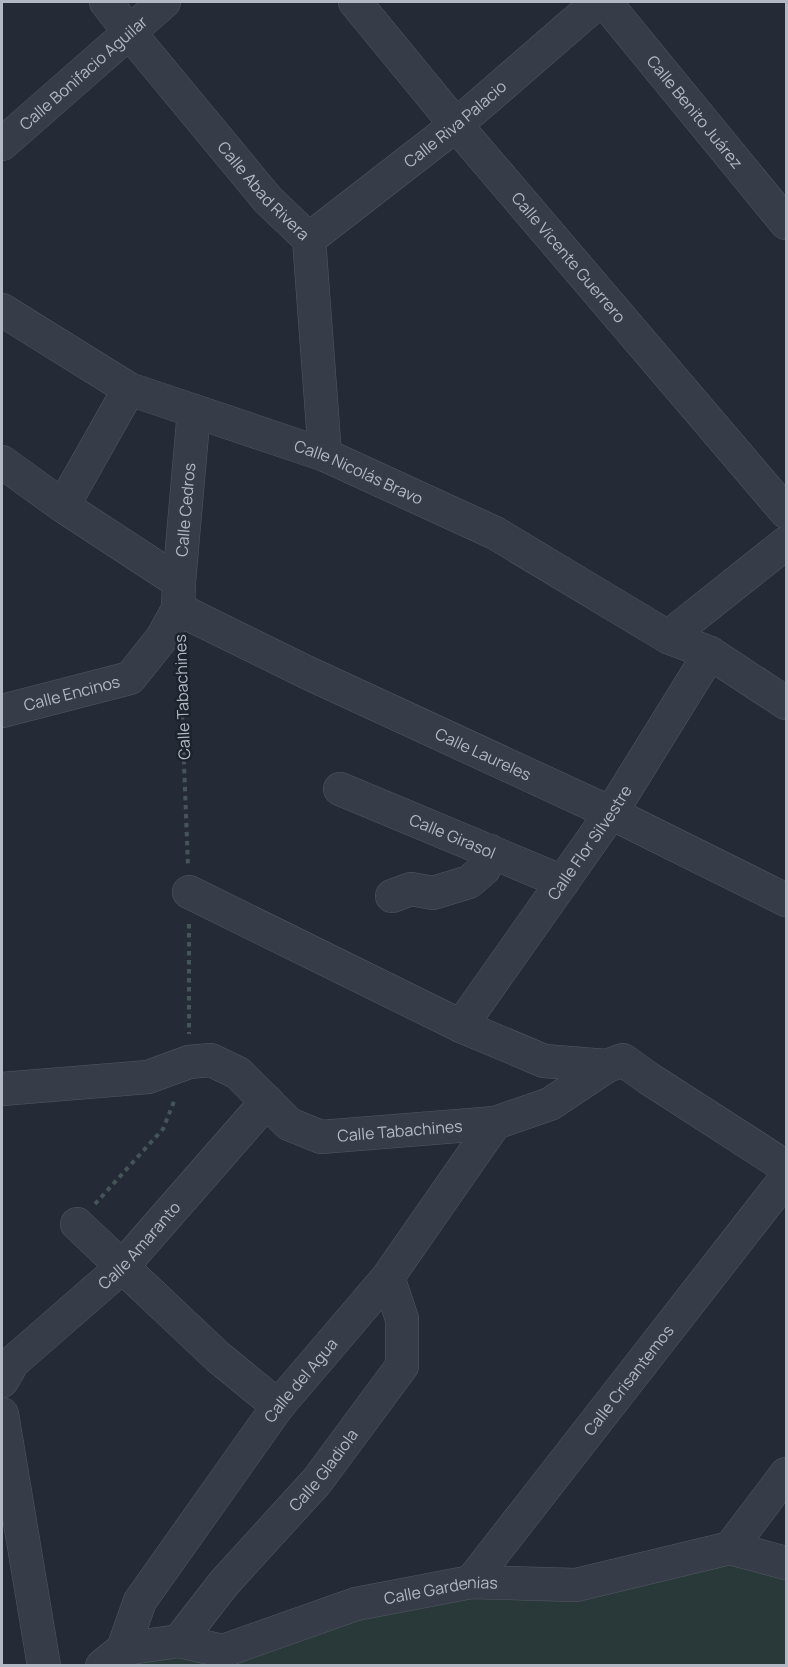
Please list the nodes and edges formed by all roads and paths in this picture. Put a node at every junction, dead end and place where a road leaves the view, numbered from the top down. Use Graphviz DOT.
graph roads {
  1 [pos="106,2"];
  2 [pos="164,2"];
  3 [pos="355,2"];
  4 [pos="598,2"];
  5 [pos="605,2"];
  6 [pos="129,32"];
  7 [pos="456,125"];
  8 [pos="2,144"];
  9 [pos="786,223"];
  10 [pos="309,240"];
  11 [pos="2,310"];
  12 [pos="129,389"];
  13 [pos="194,411"];
  14 [pos="325,456"];
  15 [pos="2,462"];
  16 [pos="63,506"];
  17 [pos="786,512"];
  18 [pos="786,543"];
  19 [pos="179,595"];
  20 [pos="668,637"];
  21 [pos="710,653"];
  22 [pos="180,656"];
  23 [pos="772,682"];
  24 [pos="786,703"];
  25 [pos="2,711"];
  26 [pos="340,789"];
  27 [pos="611,813"];
  28 [pos="490,851"];
  29 [pos="563,882"];
  30 [pos="189,892"];
  31 [pos="392,896"];
  32 [pos="786,900"];
  33 [pos="461,1026"];
  34 [pos="544,1061"];
  35 [pos="189,1062"];
  36 [pos="607,1066"];
  37 [pos="2,1089"];
  38 [pos="267,1101"];
  39 [pos="550,1104"];
  40 [pos="495,1123"];
  41 [pos="786,1167"];
  42 [pos="786,1178"];
  43 [pos="76,1224"];
  44 [pos="121,1268"];
  45 [pos="388,1277"];
  46 [pos="2,1381"];
  47 [pos="278,1406"];
  48 [pos="2,1414"];
  49 [pos="786,1474"];
  50 [pos="730,1548"];
  51 [pos="786,1563"];
  52 [pos="471,1582"];
  53 [pos="179,1641"];
  54 [pos="112,1657"];
  55 [pos="44,1665"];
  1 -- 6 [label="street, Calle Abad Rivera"];
  2 -- 6 [label="street, Calle Bonifacio Aguilar"];
  3 -- 7 [label="street, Calle Vicente Guerrero"];
  4 -- 7 [label="street, Calle Riva Palacio"];
  5 -- 9 [label="street, Calle Benito Juárez"];
  6 -- 8 [label="street, Calle Bonifacio Aguilar"];
  6 -- 10 [label="street, Calle Abad Rivera"];
  7 -- 10 [label="street, Calle Riva Palacio"];
  7 -- 17 [label="street, Calle Vicente Guerrero"];
  10 -- 14 [label="street, Calle Abad Rivera"];
  11 -- 12 [label="street, Calle Nicolás Bravo"];
  12 -- 13 [label="street, Calle Nicolás Bravo"];
  12 -- 16 [label="street"];
  13 -- 14 [label="street, Calle Nicolás Bravo"];
  13 -- 19 [label="street, Calle Cedros"];
  14 -- 20 [label="street, Calle Nicolás Bravo"];
  15 -- 16 [label="street, Calle Laureles"];
  16 -- 19 [label="street, Calle Laureles"];
  18 -- 20 [label="street"];
  19 -- 25 [label="street, Calle Encinos"];
  19 -- 27 [label="street, Calle Laureles"];
  20 -- 21 [label="street, Calle Nicolás Bravo"];
  21 -- 23 [label="street, Calle Nicolás Bravo"];
  21 -- 27 [label="street, Calle Flor Silvestre"];
  22 -- 30 [label="path, Calle Tabachines"];
  23 -- 24 [label="street, Calle Nicolás Bravo"];
  26 -- 28 [label="street, Calle Girasol"];
  27 -- 29 [label="street, Calle Flor Silvestre"];
  27 -- 32 [label="street, Calle Laureles"];
  28 -- 29 [label="street, Calle Girasol"];
  28 -- 31 [label="street"];
  29 -- 33 [label="street, Calle Flor Silvestre"];
  30 -- 33 [label="street"];
  30 -- 35 [label="path, Calle Tabachines"];
  33 -- 34 [label="street"];
  34 -- 36 [label="street"];
  34 -- 39 [label="street"];
  35 -- 37 [label="street"];
  35 -- 38 [label="street, Calle Tabachines"];
  35 -- 43 [label="path"];
  36 -- 39 [label="street, Calle Tabachines"];
  36 -- 41 [label="street"];
  38 -- 40 [label="street, Calle Tabachines"];
  38 -- 44 [label="street, Calle Amaranto"];
  39 -- 40 [label="street, Calle Tabachines"];
  40 -- 45 [label="street, Calle del Agua"];
  42 -- 52 [label="street, Calle Crisantemos"];
  43 -- 44 [label="street"];
  44 -- 46 [label="street, Calle Amaranto"];
  44 -- 47 [label="street"];
  45 -- 47 [label="street, Calle del Agua"];
  45 -- 53 [label="street, Calle Gladiola"];
  47 -- 54 [label="street, Calle del Agua"];
  48 -- 55 [label="street"];
  49 -- 50 [label="street"];
  50 -- 51 [label="street, Calle Gardenias"];
  50 -- 52 [label="street, Calle Gardenias"];
  52 -- 53 [label="street, Calle Gardenias"];
  53 -- 54 [label="street, Calle Gardenias"];
}
